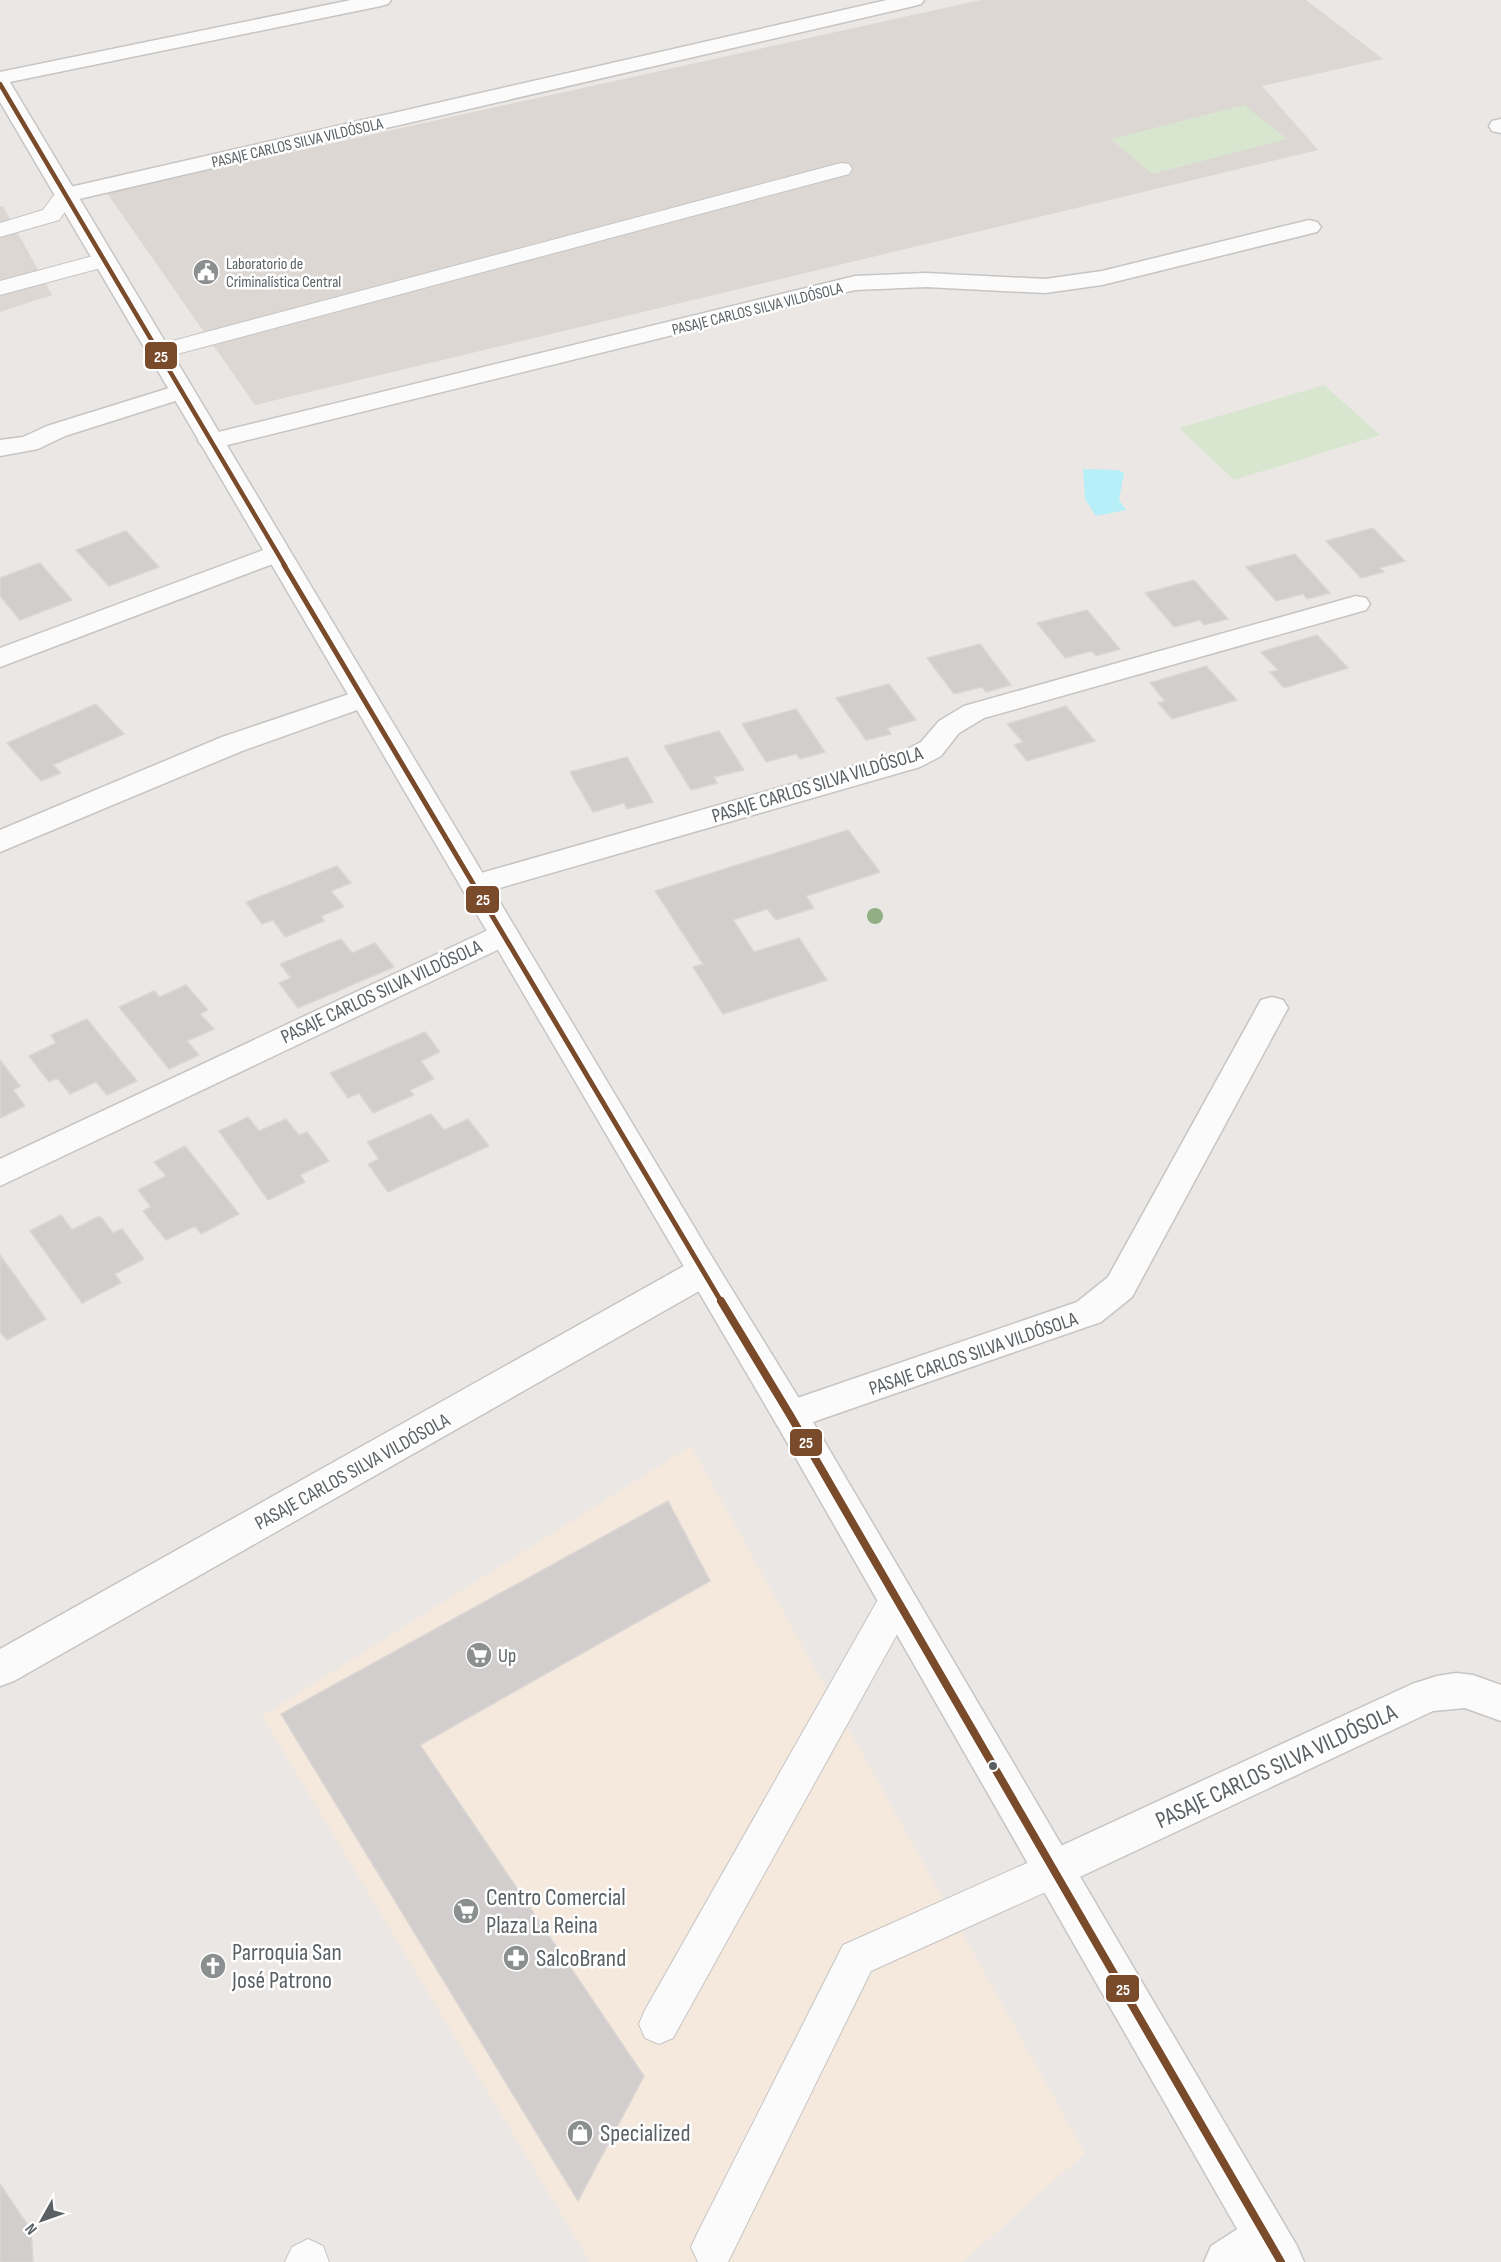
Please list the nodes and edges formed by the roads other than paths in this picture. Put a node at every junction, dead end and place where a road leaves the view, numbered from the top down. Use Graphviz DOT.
graph roads {
  1 [pos="381,0"];
  2 [pos="914,0"];
  3 [pos="0,78"];
  4 [pos="0,84"];
  5 [pos="841,169"];
  6 [pos="66,195"];
  7 [pos="1309,227"];
  8 [pos="0,230"];
  9 [pos="104,260"];
  10 [pos="0,288"];
  11 [pos="158,352"];
  12 [pos="182,391"];
  13 [pos="211,441"];
  14 [pos="0,448"];
  15 [pos="277,553"];
  16 [pos="1356,604"];
  17 [pos="0,658"];
  18 [pos="364,698"];
  19 [pos="0,842"];
  20 [pos="475,885"];
  21 [pos="503,934"];
  22 [pos="1272,1008"];
  23 [pos="0,1173"];
  24 [pos="703,1272"];
  25 [pos="790,1415"];
  26 [pos="897,1600"];
  27 [pos="0,1668"];
  28 [pos="1501,1704"];
  29 [pos="1053,1869"];
  30 [pos="659,2024"];
  31 [pos="713,2247"];
  32 [pos="1274,2250"];
  33 [pos="1227,2262"];
  1 -- 3 [label="street"];
  2 -- 6 [label="street, PASAJE CARLOS SILVA VILDÓSOLA"];
  4 -- 6 [label="street"];
  5 -- 11 [label="lane"];
  6 -- 8 [label="lane"];
  6 -- 9 [label="street"];
  7 -- 13 [label="street, PASAJE CARLOS SILVA VILDÓSOLA"];
  9 -- 10 [label="lane"];
  9 -- 11 [label="street"];
  11 -- 12 [label="street"];
  12 -- 13 [label="street"];
  12 -- 14 [label="street"];
  13 -- 15 [label="street"];
  15 -- 17 [label="street"];
  15 -- 18 [label="street"];
  16 -- 20 [label="street, PASAJE CARLOS SILVA VILDÓSOLA"];
  18 -- 19 [label="street"];
  18 -- 20 [label="street"];
  20 -- 21 [label="street"];
  21 -- 23 [label="street, PASAJE CARLOS SILVA VILDÓSOLA"];
  21 -- 24 [label="street"];
  22 -- 25 [label="street, PASAJE CARLOS SILVA VILDÓSOLA"];
  24 -- 25 [label="street"];
  24 -- 27 [label="street, PASAJE CARLOS SILVA VILDÓSOLA"];
  25 -- 26 [label="street"];
  26 -- 29 [label="street"];
  26 -- 30 [label="lane"];
  28 -- 29 [label="street, PASAJE CARLOS SILVA VILDÓSOLA"];
  29 -- 31 [label="lane"];
  29 -- 32 [label="street"];
  32 -- 33 [label="street"];
}
